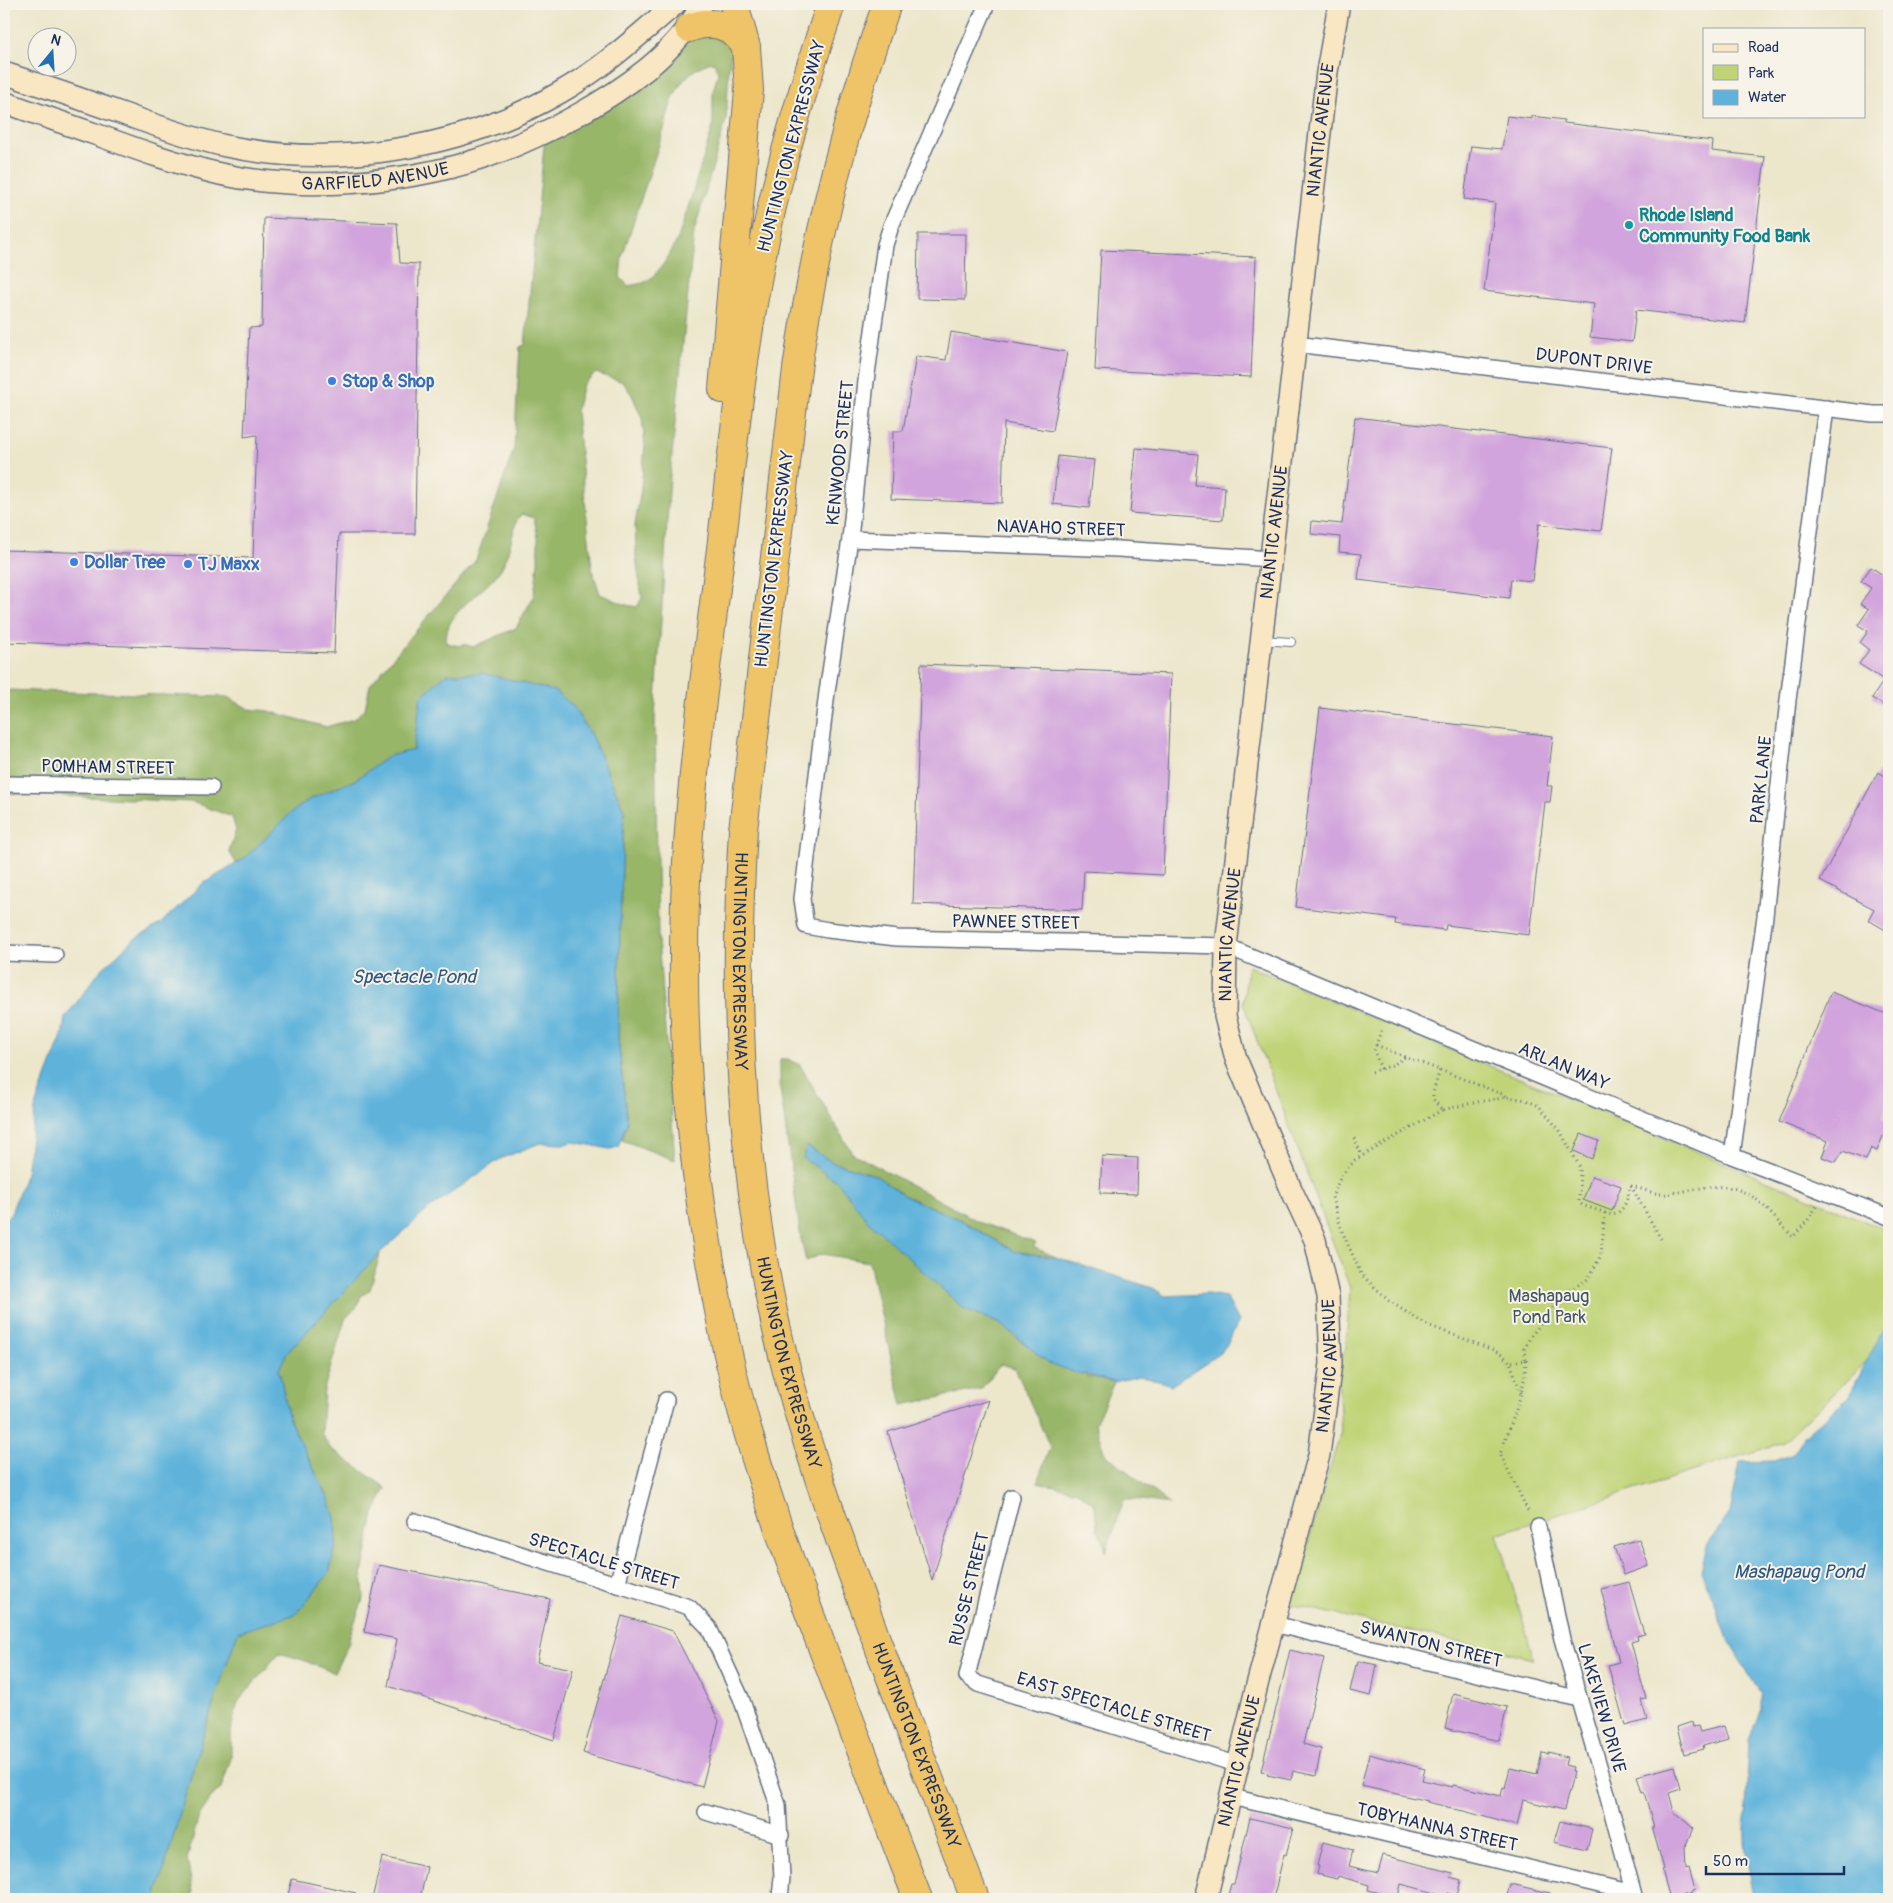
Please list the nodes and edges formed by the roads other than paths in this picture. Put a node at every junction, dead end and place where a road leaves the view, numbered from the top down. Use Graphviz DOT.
graph roads {
  1 [pos="675,4"];
  2 [pos="702,4"];
  3 [pos="734,4"];
  4 [pos="831,4"];
  5 [pos="887,4"];
  6 [pos="987,4"];
  7 [pos="1338,4"];
  8 [pos="689,28"];
  9 [pos="746,46"];
  10 [pos="4,73"];
  11 [pos="67,94"];
  12 [pos="4,102"];
  13 [pos="57,121"];
  14 [pos="1295,344"];
  15 [pos="1826,408"];
  16 [pos="1889,414"];
  17 [pos="850,539"];
  18 [pos="1272,559"];
  19 [pos="716,589"];
  20 [pos="1262,640"];
  21 [pos="1291,642"];
  22 [pos="4,784"];
  23 [pos="211,787"];
  24 [pos="806,926"];
  25 [pos="1226,946"];
  26 [pos="4,953"];
  27 [pos="55,955"];
  28 [pos="1732,1156"];
  29 [pos="1889,1217"];
  30 [pos="666,1400"];
  31 [pos="1012,1497"];
  32 [pos="416,1521"];
  33 [pos="1538,1527"];
  34 [pos="617,1586"];
  35 [pos="1274,1624"];
  36 [pos="978,1684"];
  37 [pos="1579,1699"];
  38 [pos="1239,1765"];
  39 [pos="1232,1797"];
  40 [pos="706,1812"];
  41 [pos="781,1835"];
  42 [pos="1634,1896"];
  43 [pos="780,1899"];
  44 [pos="918,1899"];
  45 [pos="975,1899"];
  46 [pos="1206,1899"];
  1 -- 11 [label="street, GARFIELD AVENUE"];
  2 -- 8 [label="street, GARFIELD AVENUE"];
  3 -- 9 [label="highway"];
  4 -- 19 [label="highway, HUNTINGTON EXPRESSWAY"];
  5 -- 45 [label="highway, HUNTINGTON EXPRESSWAY"];
  6 -- 17 [label="street, KENWOOD STREET"];
  7 -- 14 [label="street, NIANTIC AVENUE"];
  8 -- 9 [label="highway"];
  8 -- 13 [label="street, GARFIELD AVENUE"];
  9 -- 19 [label="highway"];
  10 -- 11 [label="street, GARFIELD AVENUE"];
  11 -- 13 [label="street"];
  12 -- 13 [label="street, GARFIELD AVENUE"];
  14 -- 15 [label="street, DUPONT DRIVE"];
  14 -- 18 [label="street, NIANTIC AVENUE"];
  15 -- 16 [label="street, DUPONT DRIVE"];
  15 -- 28 [label="street, PARK LANE"];
  17 -- 18 [label="street, NAVAHO STREET"];
  17 -- 24 [label="street, KENWOOD STREET"];
  18 -- 20 [label="street, NIANTIC AVENUE"];
  19 -- 44 [label="highway, HUNTINGTON EXPRESSWAY"];
  20 -- 21 [label="lane"];
  20 -- 25 [label="street, NIANTIC AVENUE"];
  22 -- 23 [label="street, POMHAM STREET"];
  24 -- 25 [label="street, PAWNEE STREET"];
  25 -- 28 [label="street, ARLAN WAY"];
  25 -- 35 [label="street, NIANTIC AVENUE"];
  26 -- 27 [label="street"];
  28 -- 29 [label="street, ARLAN WAY"];
  30 -- 34 [label="street"];
  31 -- 36 [label="street, RUSSE STREET"];
  32 -- 34 [label="street, SPECTACLE STREET"];
  33 -- 37 [label="street, LAKEVIEW DRIVE"];
  34 -- 41 [label="street, SPECTACLE STREET"];
  35 -- 37 [label="street, SWANTON STREET"];
  35 -- 38 [label="street, NIANTIC AVENUE"];
  36 -- 38 [label="street, EAST SPECTACLE STREET"];
  37 -- 42 [label="street, LAKEVIEW DRIVE"];
  38 -- 39 [label="street, NIANTIC AVENUE"];
  39 -- 42 [label="street, TOBYHANNA STREET"];
  39 -- 46 [label="street, NIANTIC AVENUE"];
  40 -- 41 [label="street"];
  41 -- 43 [label="street, SPECTACLE STREET"];
}
